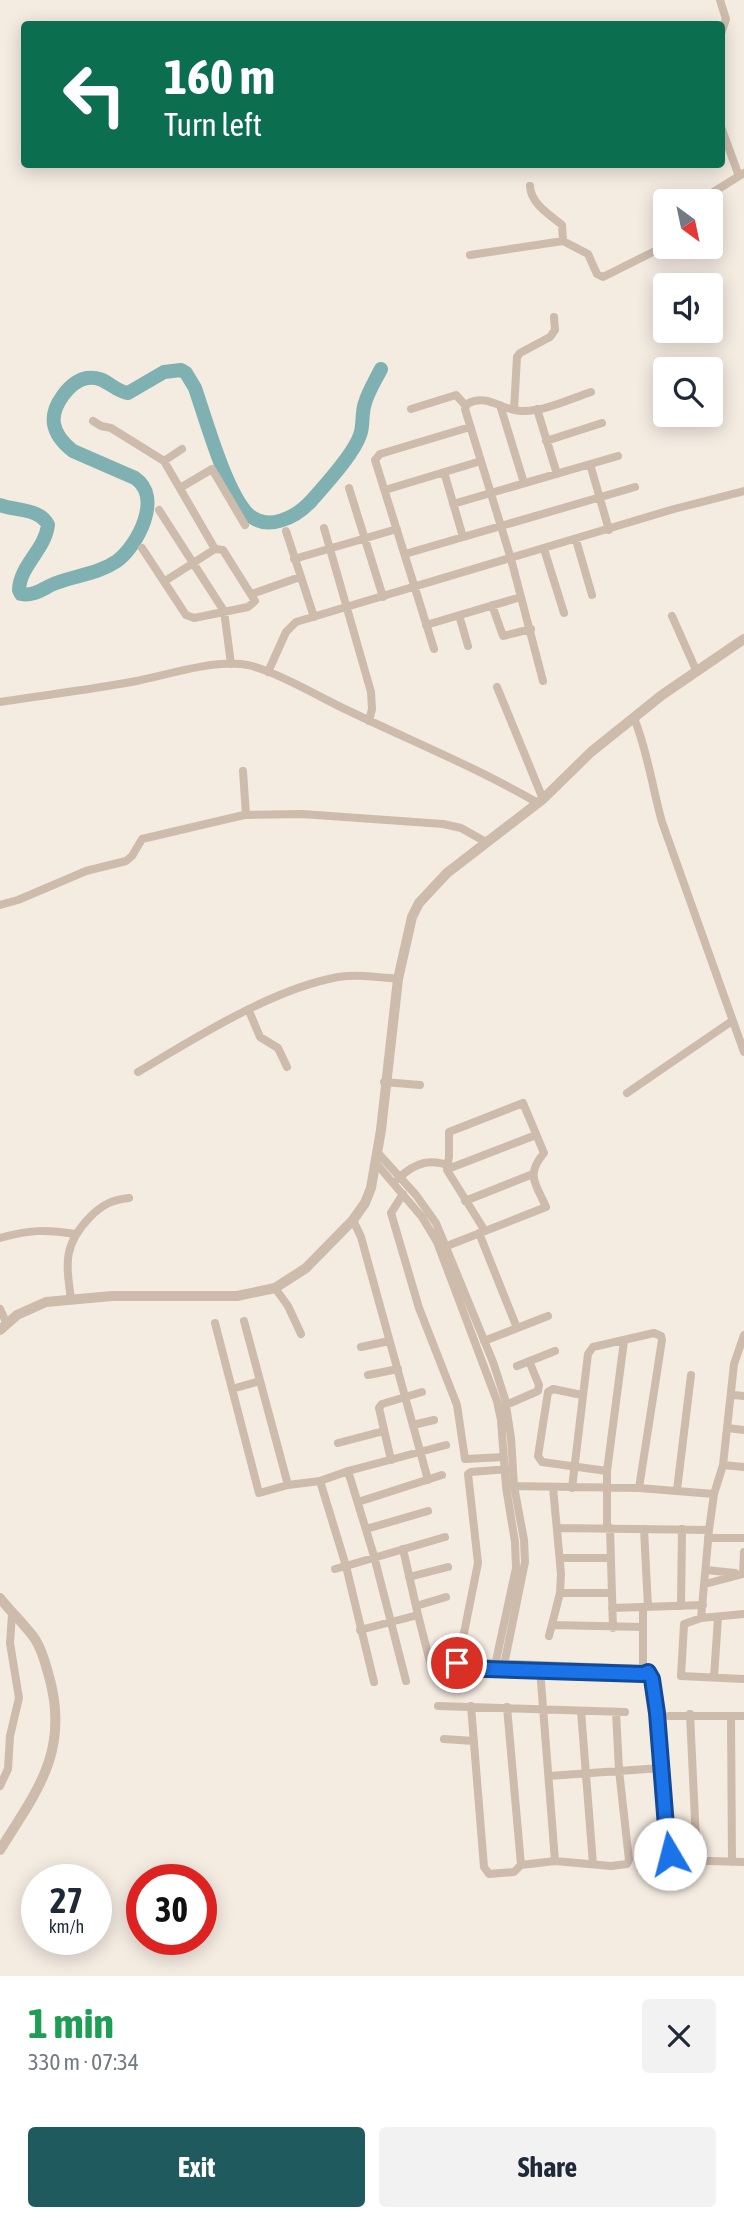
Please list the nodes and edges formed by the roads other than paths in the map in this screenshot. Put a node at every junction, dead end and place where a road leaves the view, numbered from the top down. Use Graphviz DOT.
graph roads {
  1 [pos="720,0"];
  2 [pos="725,22"];
  3 [pos="725,137"];
  4 [pos="741,175"];
  5 [pos="530,186"];
  6 [pos="718,189"];
  7 [pos="563,241"];
  8 [pos="653,252"];
  9 [pos="470,255"];
  10 [pos="554,317"];
  11 [pos="591,392"];
  12 [pos="500,405"];
  13 [pos="466,406"];
  14 [pos="411,409"];
  15 [pos="514,410"];
  16 [pos="537,410"];
  17 [pos="93,421"];
  18 [pos="602,423"];
  19 [pos="470,427"];
  20 [pos="546,441"];
  21 [pos="183,449"];
  22 [pos="618,456"];
  23 [pos="164,461"];
  24 [pos="481,461"];
  25 [pos="590,464"];
  26 [pos="444,472"];
  27 [pos="556,474"];
  28 [pos="524,483"];
  29 [pos="635,487"];
  30 [pos="180,488"];
  31 [pos="349,488"];
  32 [pos="385,490"];
  33 [pos="744,491"];
  34 [pos="490,493"];
  35 [pos="600,497"];
  36 [pos="453,504"];
  37 [pos="159,510"];
  38 [pos="245,525"];
  39 [pos="501,526"];
  40 [pos="324,528"];
  41 [pos="397,529"];
  42 [pos="609,530"];
  43 [pos="286,531"];
  44 [pos="463,537"];
  45 [pos="365,539"];
  46 [pos="576,540"];
  47 [pos="142,548"];
  48 [pos="544,548"];
  49 [pos="215,549"];
  50 [pos="330,549"];
  51 [pos="405,554"];
  52 [pos="294,559"];
  53 [pos="512,559"];
  54 [pos="194,562"];
  55 [pos="300,577"];
  56 [pos="164,581"];
  57 [pos="415,588"];
  58 [pos="252,594"];
  59 [pos="592,595"];
  60 [pos="383,597"];
  61 [pos="522,597"];
  62 [pos="492,606"];
  63 [pos="346,608"];
  64 [pos="224,611"];
  65 [pos="564,613"];
  66 [pos="459,615"];
  67 [pos="672,616"];
  68 [pos="314,617"];
  69 [pos="426,625"];
  70 [pos="531,629"];
  71 [pos="744,639"];
  72 [pos="468,646"];
  73 [pos="434,649"];
  74 [pos="231,664"];
  75 [pos="696,670"];
  76 [pos="268,672"];
  77 [pos="543,681"];
  78 [pos="497,687"];
  79 [pos="0,702"];
  80 [pos="369,721"];
  81 [pos="636,722"];
  82 [pos="243,772"];
  83 [pos="540,801"];
  84 [pos="246,815"];
  85 [pos="486,842"];
  86 [pos="0,905"];
  87 [pos="398,979"];
  88 [pos="249,1011"];
  89 [pos="732,1021"];
  90 [pos="744,1052"];
  91 [pos="287,1067"];
  92 [pos="138,1072"];
  93 [pos="387,1082"];
  94 [pos="420,1085"];
  95 [pos="627,1093"];
  96 [pos="536,1135"];
  97 [pos="376,1157"];
  98 [pos="447,1164"];
  99 [pos="533,1174"];
  100 [pos="397,1180"];
  101 [pos="403,1194"];
  102 [pos="129,1198"];
  103 [pos="465,1201"];
  104 [pos="355,1222"];
  105 [pos="482,1232"];
  106 [pos="75,1234"];
  107 [pos="0,1238"];
  108 [pos="447,1246"];
  109 [pos="278,1292"];
  110 [pos="71,1299"];
  111 [pos="0,1309"];
  112 [pos="548,1316"];
  113 [pos="244,1321"];
  114 [pos="215,1324"];
  115 [pos="3,1326"];
  116 [pos="517,1328"];
  117 [pos="301,1334"];
  118 [pos="744,1335"];
  119 [pos="484,1340"];
  120 [pos="624,1340"];
  121 [pos="389,1341"];
  122 [pos="361,1347"];
  123 [pos="555,1351"];
  124 [pos="529,1361"];
  125 [pos="739,1364"];
  126 [pos="517,1366"];
  127 [pos="398,1369"];
  128 [pos="691,1375"];
  129 [pos="368,1376"];
  130 [pos="260,1381"];
  131 [pos="232,1389"];
  132 [pos="422,1392"];
  133 [pos="582,1395"];
  134 [pos="733,1395"];
  135 [pos="744,1396"];
  136 [pos="405,1397"];
  137 [pos="506,1405"];
  138 [pos="433,1420"];
  139 [pos="413,1425"];
  140 [pos="727,1428"];
  141 [pos="744,1430"];
  142 [pos="384,1431"];
  143 [pos="338,1443"];
  144 [pos="446,1445"];
  145 [pos="421,1452"];
  146 [pos="504,1457"];
  147 [pos="391,1460"];
  148 [pos="723,1465"];
  149 [pos="573,1466"];
  150 [pos="744,1467"];
  151 [pos="509,1469"];
  152 [pos="348,1471"];
  153 [pos="607,1471"];
  154 [pos="442,1475"];
  155 [pos="428,1480"];
  156 [pos="320,1481"];
  157 [pos="288,1485"];
  158 [pos="510,1486"];
  159 [pos="553,1487"];
  160 [pos="572,1488"];
  161 [pos="608,1488"];
  162 [pos="639,1488"];
  163 [pos="677,1490"];
  164 [pos="714,1494"];
  165 [pos="358,1502"];
  166 [pos="428,1511"];
  167 [pos="366,1528"];
  168 [pos="558,1528"];
  169 [pos="609,1528"];
  170 [pos="644,1529"];
  171 [pos="682,1529"];
  172 [pos="708,1534"];
  173 [pos="445,1537"];
  174 [pos="744,1538"];
  175 [pos="403,1549"];
  176 [pos="744,1552"];
  177 [pos="374,1556"];
  178 [pos="561,1558"];
  179 [pos="611,1558"];
  180 [pos="346,1566"];
  181 [pos="447,1567"];
  182 [pos="335,1569"];
  183 [pos="706,1570"];
  184 [pos="743,1574"];
  185 [pos="409,1577"];
  186 [pos="705,1584"];
  187 [pos="560,1593"];
  188 [pos="612,1593"];
  189 [pos="446,1597"];
  190 [pos="0,1598"];
  191 [pos="703,1605"];
  192 [pos="681,1606"];
  193 [pos="646,1607"];
  194 [pos="612,1608"];
  195 [pos="417,1610"];
  196 [pos="744,1614"];
  197 [pos="15,1618"];
  198 [pos="701,1618"];
  199 [pos="718,1618"];
  200 [pos="390,1623"];
  201 [pos="552,1625"];
  202 [pos="643,1627"];
  203 [pos="612,1628"];
  204 [pos="360,1630"];
  205 [pos="549,1636"];
  206 [pos="430,1662"];
  207 [pos="499,1666"];
  208 [pos="540,1668"];
  209 [pos="645,1672"];
  210 [pos="714,1677"];
  211 [pos="744,1679"];
  212 [pos="406,1681"];
  213 [pos="374,1682"];
  214 [pos="438,1706"];
  215 [pos="471,1706"];
  216 [pos="507,1707"];
  217 [pos="542,1709"];
  218 [pos="581,1711"];
  219 [pos="690,1714"];
  220 [pos="669,1716"];
  221 [pos="731,1716"];
  222 [pos="744,1716"];
  223 [pos="444,1739"];
  224 [pos="474,1741"];
  225 [pos="662,1768"];
  226 [pos="619,1770"];
  227 [pos="584,1773"];
  228 [pos="549,1776"];
  229 [pos="0,1786"];
  230 [pos="0,1850"];
  231 [pos="555,1861"];
  232 [pos="697,1862"];
  233 [pos="732,1862"];
  234 [pos="744,1862"];
  235 [pos="593,1864"];
  236 [pos="521,1865"];
  1 -- 2 [label="street"];
  3 -- 4 [label="street"];
  4 -- 6 [label="street"];
  5 -- 7 [label="street"];
  7 -- 8 [label="street"];
  7 -- 9 [label="street"];
  10 -- 15 [label="street"];
  11 -- 16 [label="street"];
  12 -- 13 [label="street"];
  12 -- 15 [label="street"];
  12 -- 28 [label="street"];
  13 -- 14 [label="street"];
  13 -- 19 [label="street"];
  15 -- 16 [label="street"];
  16 -- 20 [label="street"];
  17 -- 23 [label="street"];
  18 -- 20 [label="street"];
  19 -- 24 [label="street"];
  19 -- 32 [label="street"];
  20 -- 27 [label="street"];
  21 -- 23 [label="street"];
  22 -- 25 [label="street"];
  23 -- 30 [label="street"];
  24 -- 26 [label="street"];
  24 -- 34 [label="street"];
  25 -- 27 [label="street"];
  25 -- 35 [label="street"];
  26 -- 32 [label="street"];
  26 -- 36 [label="street"];
  27 -- 28 [label="street"];
  28 -- 34 [label="street"];
  29 -- 35 [label="street"];
  30 -- 38 [label="street"];
  30 -- 49 [label="street"];
  31 -- 45 [label="street"];
  32 -- 41 [label="street"];
  33 -- 42 [label="street"];
  34 -- 36 [label="street"];
  34 -- 39 [label="street"];
  35 -- 39 [label="street"];
  35 -- 42 [label="street"];
  36 -- 44 [label="street"];
  37 -- 54 [label="street"];
  39 -- 44 [label="street"];
  39 -- 53 [label="street"];
  40 -- 50 [label="street"];
  41 -- 45 [label="street"];
  41 -- 51 [label="street"];
  42 -- 46 [label="street"];
  43 -- 52 [label="street"];
  44 -- 51 [label="street"];
  45 -- 50 [label="street"];
  45 -- 60 [label="street"];
  46 -- 48 [label="street"];
  46 -- 59 [label="street"];
  47 -- 56 [label="street"];
  48 -- 53 [label="street"];
  48 -- 65 [label="street"];
  49 -- 54 [label="street"];
  49 -- 58 [label="street"];
  50 -- 52 [label="street"];
  50 -- 63 [label="street"];
  51 -- 57 [label="street"];
  52 -- 55 [label="street"];
  53 -- 57 [label="street"];
  53 -- 61 [label="street"];
  54 -- 56 [label="street"];
  54 -- 64 [label="street"];
  55 -- 58 [label="street"];
  55 -- 68 [label="street"];
  56 -- 64 [label="street"];
  57 -- 60 [label="street"];
  57 -- 69 [label="street"];
  58 -- 64 [label="street"];
  60 -- 63 [label="street"];
  61 -- 62 [label="street"];
  61 -- 70 [label="street"];
  62 -- 66 [label="street"];
  62 -- 70 [label="street"];
  63 -- 68 [label="street"];
  63 -- 80 [label="street"];
  64 -- 74 [label="street"];
  66 -- 69 [label="street"];
  66 -- 72 [label="street"];
  67 -- 75 [label="street"];
  68 -- 76 [label="street"];
  69 -- 73 [label="street"];
  70 -- 77 [label="street"];
  71 -- 75 [label="street"];
  74 -- 76 [label="street"];
  74 -- 79 [label="street"];
  75 -- 81 [label="street"];
  76 -- 80 [label="street"];
  78 -- 83 [label="street"];
  80 -- 83 [label="street"];
  81 -- 83 [label="street"];
  81 -- 89 [label="street"];
  82 -- 84 [label="street"];
  83 -- 85 [label="street"];
  84 -- 85 [label="street"];
  84 -- 86 [label="street"];
  85 -- 87 [label="street"];
  87 -- 88 [label="street"];
  87 -- 93 [label="street"];
  88 -- 91 [label="street"];
  88 -- 92 [label="street"];
  89 -- 90 [label="street"];
  89 -- 95 [label="street"];
  93 -- 94 [label="street"];
  93 -- 97 [label="street"];
  96 -- 98 [label="street"];
  96 -- 98 [label="street"];
  96 -- 99 [label="street"];
  97 -- 100 [label="street"];
  97 -- 104 [label="street"];
  98 -- 100 [label="street"];
  98 -- 103 [label="street"];
  99 -- 103 [label="street"];
  99 -- 105 [label="street"];
  100 -- 101 [label="street"];
  100 -- 108 [label="street"];
  101 -- 146 [label="street"];
  101 -- 146 [label="street"];
  102 -- 106 [label="street"];
  103 -- 105 [label="street"];
  104 -- 109 [label="street"];
  104 -- 121 [label="street"];
  105 -- 108 [label="street"];
  105 -- 116 [label="street"];
  106 -- 107 [label="street"];
  106 -- 110 [label="street"];
  108 -- 119 [label="street"];
  109 -- 110 [label="street"];
  109 -- 117 [label="street"];
  110 -- 115 [label="street"];
  111 -- 115 [label="street"];
  112 -- 116 [label="street"];
  113 -- 130 [label="street"];
  114 -- 131 [label="street"];
  116 -- 119 [label="street"];
  118 -- 125 [label="street"];
  119 -- 137 [label="street"];
  120 -- 133 [label="street"];
  120 -- 153 [label="street"];
  120 -- 162 [label="street"];
  121 -- 122 [label="street"];
  121 -- 127 [label="street"];
  123 -- 124 [label="street"];
  124 -- 126 [label="street"];
  124 -- 137 [label="street"];
  125 -- 134 [label="street"];
  127 -- 129 [label="street"];
  127 -- 136 [label="street"];
  128 -- 163 [label="street"];
  130 -- 131 [label="street"];
  130 -- 157 [label="street"];
  131 -- 157 [label="street"];
  132 -- 136 [label="street"];
  133 -- 149 [label="street"];
  133 -- 149 [label="street"];
  134 -- 135 [label="street"];
  134 -- 140 [label="street"];
  136 -- 139 [label="street"];
  136 -- 142 [label="street"];
  137 -- 151 [label="street"];
  138 -- 139 [label="street"];
  139 -- 145 [label="street"];
  140 -- 141 [label="street"];
  140 -- 148 [label="street"];
  142 -- 143 [label="street"];
  142 -- 147 [label="street"];
  144 -- 145 [label="street"];
  145 -- 147 [label="street"];
  145 -- 155 [label="street"];
  146 -- 151 [label="street"];
  147 -- 152 [label="street"];
  148 -- 150 [label="street"];
  148 -- 164 [label="street"];
  149 -- 153 [label="street"];
  149 -- 160 [label="street"];
  151 -- 158 [label="street"];
  151 -- 207 [label="street"];
  152 -- 156 [label="street"];
  152 -- 165 [label="street"];
  153 -- 161 [label="street"];
  154 -- 155 [label="street"];
  155 -- 165 [label="street"];
  156 -- 157 [label="street"];
  156 -- 180 [label="street"];
  158 -- 159 [label="street"];
  158 -- 207 [label="street"];
  159 -- 160 [label="street"];
  159 -- 168 [label="street"];
  160 -- 161 [label="street"];
  161 -- 162 [label="street"];
  161 -- 169 [label="street"];
  162 -- 163 [label="street"];
  163 -- 164 [label="street"];
  164 -- 172 [label="street"];
  165 -- 167 [label="street"];
  166 -- 167 [label="street"];
  167 -- 177 [label="street"];
  168 -- 169 [label="street"];
  168 -- 178 [label="street"];
  169 -- 170 [label="street"];
  169 -- 179 [label="street"];
  170 -- 171 [label="street"];
  170 -- 193 [label="street"];
  171 -- 172 [label="street"];
  171 -- 192 [label="street"];
  172 -- 174 [label="street"];
  172 -- 183 [label="street"];
  173 -- 175 [label="street"];
  175 -- 177 [label="street"];
  175 -- 185 [label="street"];
  176 -- 184 [label="street"];
  177 -- 180 [label="street"];
  177 -- 200 [label="street"];
  178 -- 179 [label="street"];
  178 -- 187 [label="street"];
  179 -- 188 [label="street"];
  180 -- 182 [label="street"];
  180 -- 204 [label="street"];
  181 -- 185 [label="street"];
  183 -- 184 [label="street"];
  183 -- 186 [label="street"];
  184 -- 186 [label="street"];
  185 -- 195 [label="street"];
  186 -- 191 [label="street"];
  187 -- 188 [label="street"];
  187 -- 201 [label="street"];
  188 -- 194 [label="street"];
  189 -- 195 [label="street"];
  190 -- 197 [label="street"];
  191 -- 192 [label="street"];
  191 -- 198 [label="street"];
  192 -- 193 [label="street"];
  193 -- 194 [label="street"];
  193 -- 202 [label="street"];
  194 -- 203 [label="street"];
  195 -- 200 [label="street"];
  195 -- 206 [label="street"];
  196 -- 199 [label="street"];
  197 -- 229 [label="street"];
  197 -- 230 [label="street"];
  198 -- 199 [label="street"];
  198 -- 210 [label="street"];
  199 -- 210 [label="street"];
  200 -- 204 [label="street"];
  200 -- 212 [label="street"];
  201 -- 203 [label="street"];
  201 -- 205 [label="street"];
  202 -- 203 [label="street"];
  202 -- 209 [label="street"];
  204 -- 213 [label="street"];
  207 -- 208 [label="street"];
  208 -- 209 [label="street"];
  208 -- 217 [label="street"];
  209 -- 225 [label="street"];
  210 -- 211 [label="street"];
  214 -- 215 [label="street"];
  215 -- 216 [label="street"];
  215 -- 224 [label="street"];
  216 -- 217 [label="street"];
  216 -- 236 [label="street"];
  217 -- 218 [label="street"];
  217 -- 228 [label="street"];
  218 -- 226 [label="street"];
  218 -- 227 [label="street"];
  219 -- 220 [label="street"];
  219 -- 221 [label="street"];
  219 -- 232 [label="street"];
  221 -- 222 [label="street"];
  221 -- 233 [label="street"];
  223 -- 224 [label="street"];
  224 -- 236 [label="street"];
  225 -- 226 [label="street"];
  225 -- 232 [label="street"];
  226 -- 227 [label="street"];
  226 -- 235 [label="street"];
  227 -- 228 [label="street"];
  227 -- 235 [label="street"];
  228 -- 231 [label="street"];
  231 -- 235 [label="street"];
  231 -- 236 [label="street"];
  232 -- 233 [label="street"];
  233 -- 234 [label="street"];
}
